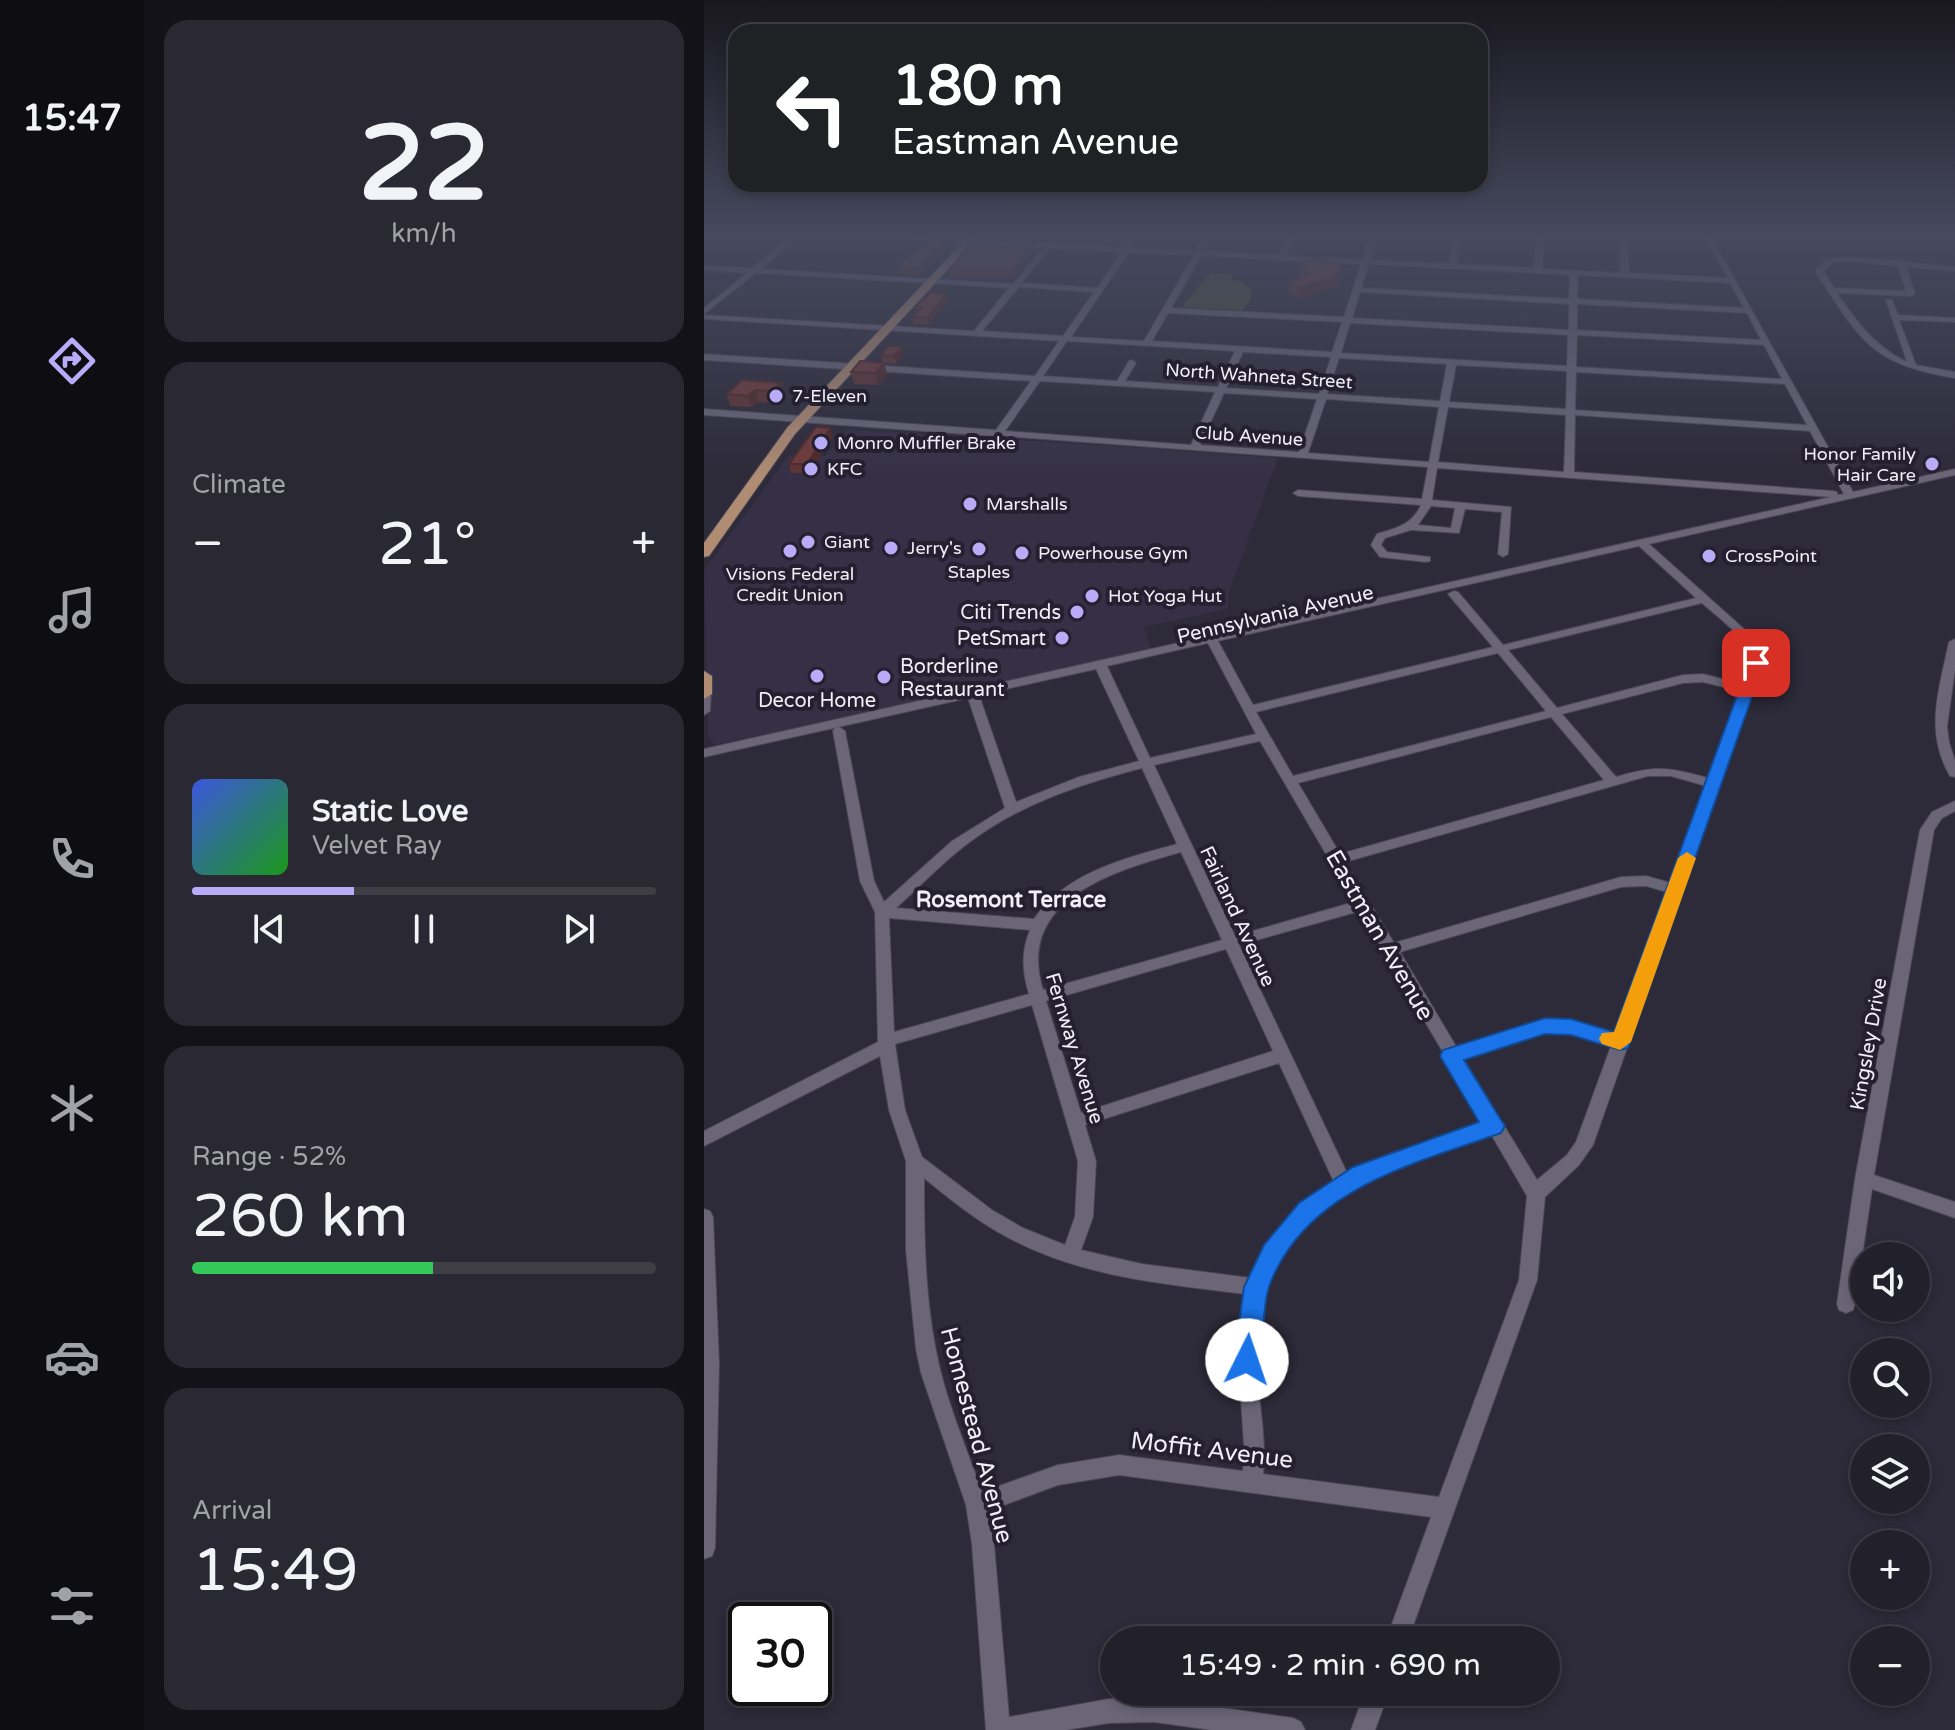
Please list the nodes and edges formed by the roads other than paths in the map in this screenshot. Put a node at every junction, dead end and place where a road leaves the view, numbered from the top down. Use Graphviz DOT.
graph roads {
  1 [pos="1894,317"];
  2 [pos="753,318"];
  3 [pos="897,318"];
  4 [pos="989,318"];
  5 [pos="1079,318"];
  6 [pos="1161,318"];
  7 [pos="1322,318"];
  8 [pos="1572,318"];
  9 [pos="1753,318"];
  10 [pos="1850,318"];
  11 [pos="1909,318"];
  12 [pos="1347,319"];
  13 [pos="1955,320"];
  14 [pos="887,328"];
  15 [pos="1572,332"];
  16 [pos="976,333"];
  17 [pos="1064,339"];
  18 [pos="1767,343"];
  19 [pos="1146,344"];
  20 [pos="1240,349"];
  21 [pos="1335,355"];
  22 [pos="704,357"];
  23 [pos="1452,362"];
  24 [pos="1132,363"];
  25 [pos="1912,365"];
  26 [pos="850,366"];
  27 [pos="1571,369"];
  28 [pos="1955,375"];
  29 [pos="1037,379"];
  30 [pos="1788,382"];
  31 [pos="1120,383"];
  32 [pos="1221,390"];
  33 [pos="1321,396"];
  34 [pos="1445,404"];
  35 [pos="704,412"];
  36 [pos="1570,412"];
  37 [pos="800,420"];
  38 [pos="1813,428"];
  39 [pos="997,436"];
  40 [pos="1194,448"];
  41 [pos="1303,455"];
  42 [pos="1434,465"];
  43 [pos="1955,472"];
  44 [pos="1569,473"];
  45 [pos="1298,493"];
  46 [pos="1791,493"];
  47 [pos="1851,497"];
  48 [pos="1427,503"];
  49 [pos="1829,503"];
  50 [pos="1461,506"];
  51 [pos="1410,527"];
  52 [pos="1645,546"];
  53 [pos="704,553"];
  54 [pos="1503,554"];
  55 [pos="1426,559"];
  56 [pos="1454,594"];
  57 [pos="1705,599"];
  58 [pos="1955,642"];
  59 [pos="1214,644"];
  60 [pos="1499,649"];
  61 [pos="1102,668"];
  62 [pos="704,676"];
  63 [pos="1748,689"];
  64 [pos="704,694"];
  65 [pos="973,697"];
  66 [pos="1249,710"];
  67 [pos="704,711"];
  68 [pos="1553,712"];
  69 [pos="839,731"];
  70 [pos="1263,736"];
  71 [pos="704,753"];
  72 [pos="704,761"];
  73 [pos="1145,765"];
  74 [pos="1955,773"];
  75 [pos="1290,781"];
  76 [pos="1613,782"];
  77 [pos="1714,784"];
  78 [pos="1955,805"];
  79 [pos="1012,809"];
  80 [pos="1184,847"];
  81 [pos="1337,860"];
  82 [pos="1676,889"];
  83 [pos="1363,905"];
  84 [pos="882,912"];
  85 [pos="1038,925"];
  86 [pos="1229,943"];
  87 [pos="1389,950"];
  88 [pos="1038,997"];
  89 [pos="886,1042"];
  90 [pos="1620,1042"];
  91 [pos="1282,1055"];
  92 [pos="1451,1056"];
  93 [pos="1076,1121"];
  94 [pos="1494,1126"];
  95 [pos="704,1139"];
  96 [pos="915,1161"];
  97 [pos="1864,1179"];
  98 [pos="1343,1183"];
  99 [pos="1536,1195"];
  100 [pos="1955,1210"];
  101 [pos="704,1217"];
  102 [pos="1070,1255"];
  103 [pos="1256,1287"];
  104 [pos="1846,1304"];
  105 [pos="1252,1480"];
  106 [pos="976,1505"];
  107 [pos="1446,1508"];
  108 [pos="704,1548"];
  109 [pos="1402,1626"];
  110 [pos="1372,1706"];
  111 [pos="998,1730"];
  112 [pos="1293,1730"];
  113 [pos="1363,1730"];
  1 -- 25 [label="street"];
  2 -- 14 [label="street"];
  3 -- 14 [label="main road"];
  4 -- 16 [label="street"];
  5 -- 17 [label="street"];
  6 -- 19 [label="street"];
  7 -- 12 [label="street"];
  8 -- 15 [label="street"];
  9 -- 18 [label="street"];
  10 -- 25 [label="street"];
  11 -- 13 [label="street"];
  12 -- 15 [label="street"];
  12 -- 21 [label="street"];
  14 -- 16 [label="street"];
  14 -- 26 [label="main road"];
  15 -- 18 [label="street"];
  15 -- 27 [label="street"];
  16 -- 17 [label="street"];
  17 -- 19 [label="street"];
  17 -- 29 [label="street"];
  18 -- 30 [label="street"];
  19 -- 20 [label="street"];
  20 -- 21 [label="street"];
  20 -- 32 [label="street"];
  21 -- 23 [label="street"];
  21 -- 33 [label="street"];
  22 -- 26 [label="street, North Wahneta Street"];
  23 -- 27 [label="street"];
  23 -- 34 [label="street"];
  24 -- 31 [label="street"];
  25 -- 28 [label="street"];
  26 -- 29 [label="street, North Wahneta Street"];
  26 -- 37 [label="main road"];
  27 -- 30 [label="street"];
  27 -- 36 [label="street"];
  29 -- 31 [label="street, North Wahneta Street"];
  29 -- 39 [label="street"];
  30 -- 38 [label="street"];
  31 -- 32 [label="street, North Wahneta Street"];
  32 -- 33 [label="street, North Wahneta Street"];
  32 -- 40 [label="street"];
  33 -- 34 [label="street, North Wahneta Street"];
  33 -- 41 [label="street"];
  34 -- 36 [label="street, North Wahneta Street"];
  34 -- 42 [label="street"];
  35 -- 37 [label="street, Club Avenue"];
  36 -- 38 [label="street, North Wahneta Street"];
  36 -- 44 [label="street"];
  37 -- 39 [label="street, Club Avenue"];
  37 -- 53 [label="main road"];
  38 -- 47 [label="street"];
  39 -- 40 [label="street, Club Avenue"];
  40 -- 41 [label="street, Club Avenue"];
  41 -- 42 [label="street, Club Avenue"];
  42 -- 44 [label="street, Club Avenue"];
  42 -- 48 [label="street"];
  43 -- 47 [label="street, Pennsylvania Avenue"];
  44 -- 46 [label="street, Club Avenue"];
  45 -- 48 [label="street"];
  46 -- 47 [label="street, Club Avenue"];
  46 -- 49 [label="street, Club Avenue"];
  47 -- 49 [label="street, Pennsylvania Avenue"];
  48 -- 50 [label="street"];
  48 -- 51 [label="street"];
  49 -- 52 [label="street, Pennsylvania Avenue"];
  50 -- 51 [label="street"];
  50 -- 54 [label="street"];
  51 -- 55 [label="street"];
  52 -- 56 [label="street, Pennsylvania Avenue"];
  52 -- 57 [label="street"];
  52 -- 59 [label="street, Pennsylvania Avenue"];
  56 -- 59 [label="street, Pennsylvania Avenue"];
  56 -- 60 [label="street"];
  57 -- 60 [label="street"];
  57 -- 63 [label="street"];
  58 -- 74 [label="street"];
  59 -- 61 [label="street, Pennsylvania Avenue"];
  59 -- 66 [label="street, Eastman Avenue"];
  60 -- 66 [label="street"];
  60 -- 68 [label="street"];
  61 -- 65 [label="street, Pennsylvania Avenue"];
  61 -- 73 [label="street, Fairland Avenue"];
  62 -- 64 [label="main road"];
  63 -- 68 [label="street"];
  63 -- 77 [label="street"];
  64 -- 67 [label="street"];
  65 -- 69 [label="street, Pennsylvania Avenue"];
  65 -- 71 [label="street, Pennsylvania Avenue"];
  65 -- 79 [label="street"];
  66 -- 70 [label="street, Eastman Avenue"];
  68 -- 75 [label="street"];
  68 -- 76 [label="street"];
  69 -- 72 [label="street, Pennsylvania Avenue"];
  69 -- 84 [label="street, Homestead Avenue"];
  70 -- 73 [label="street"];
  70 -- 75 [label="street, Eastman Avenue"];
  73 -- 79 [label="street"];
  73 -- 80 [label="street, Fairland Avenue"];
  75 -- 81 [label="street, Eastman Avenue"];
  76 -- 77 [label="street"];
  76 -- 81 [label="street"];
  77 -- 82 [label="street"];
  78 -- 97 [label="street, Kingsley Drive"];
  79 -- 84 [label="street"];
  80 -- 85 [label="street"];
  80 -- 86 [label="street, Fairland Avenue"];
  81 -- 83 [label="street, Eastman Avenue"];
  82 -- 87 [label="street"];
  82 -- 90 [label="street"];
  83 -- 86 [label="street"];
  83 -- 87 [label="street, Eastman Avenue"];
  84 -- 85 [label="street"];
  84 -- 89 [label="street, Homestead Avenue"];
  85 -- 88 [label="street, Fernway Avenue"];
  86 -- 88 [label="street"];
  86 -- 91 [label="street, Fairland Avenue"];
  87 -- 92 [label="street, Eastman Avenue"];
  88 -- 89 [label="street"];
  88 -- 93 [label="street, Fernway Avenue"];
  89 -- 95 [label="street"];
  89 -- 96 [label="street, Homestead Avenue"];
  90 -- 92 [label="street"];
  90 -- 99 [label="street"];
  91 -- 93 [label="street"];
  91 -- 98 [label="street, Fairland Avenue"];
  92 -- 94 [label="street, Eastman Avenue"];
  93 -- 102 [label="street, Fernway Avenue"];
  94 -- 98 [label="street"];
  94 -- 99 [label="street, Eastman Avenue"];
  96 -- 102 [label="street"];
  96 -- 106 [label="street, Homestead Avenue"];
  97 -- 100 [label="street"];
  97 -- 104 [label="street, Kingsley Drive"];
  98 -- 103 [label="street"];
  99 -- 107 [label="street"];
  101 -- 108 [label="street"];
  102 -- 103 [label="street"];
  103 -- 105 [label="street"];
  105 -- 106 [label="street, Moffit Avenue"];
  105 -- 107 [label="street, Moffit Avenue"];
  106 -- 111 [label="street, Homestead Avenue"];
  107 -- 109 [label="street"];
  110 -- 113 [label="street"];
  111 -- 112 [label="street"];
}
